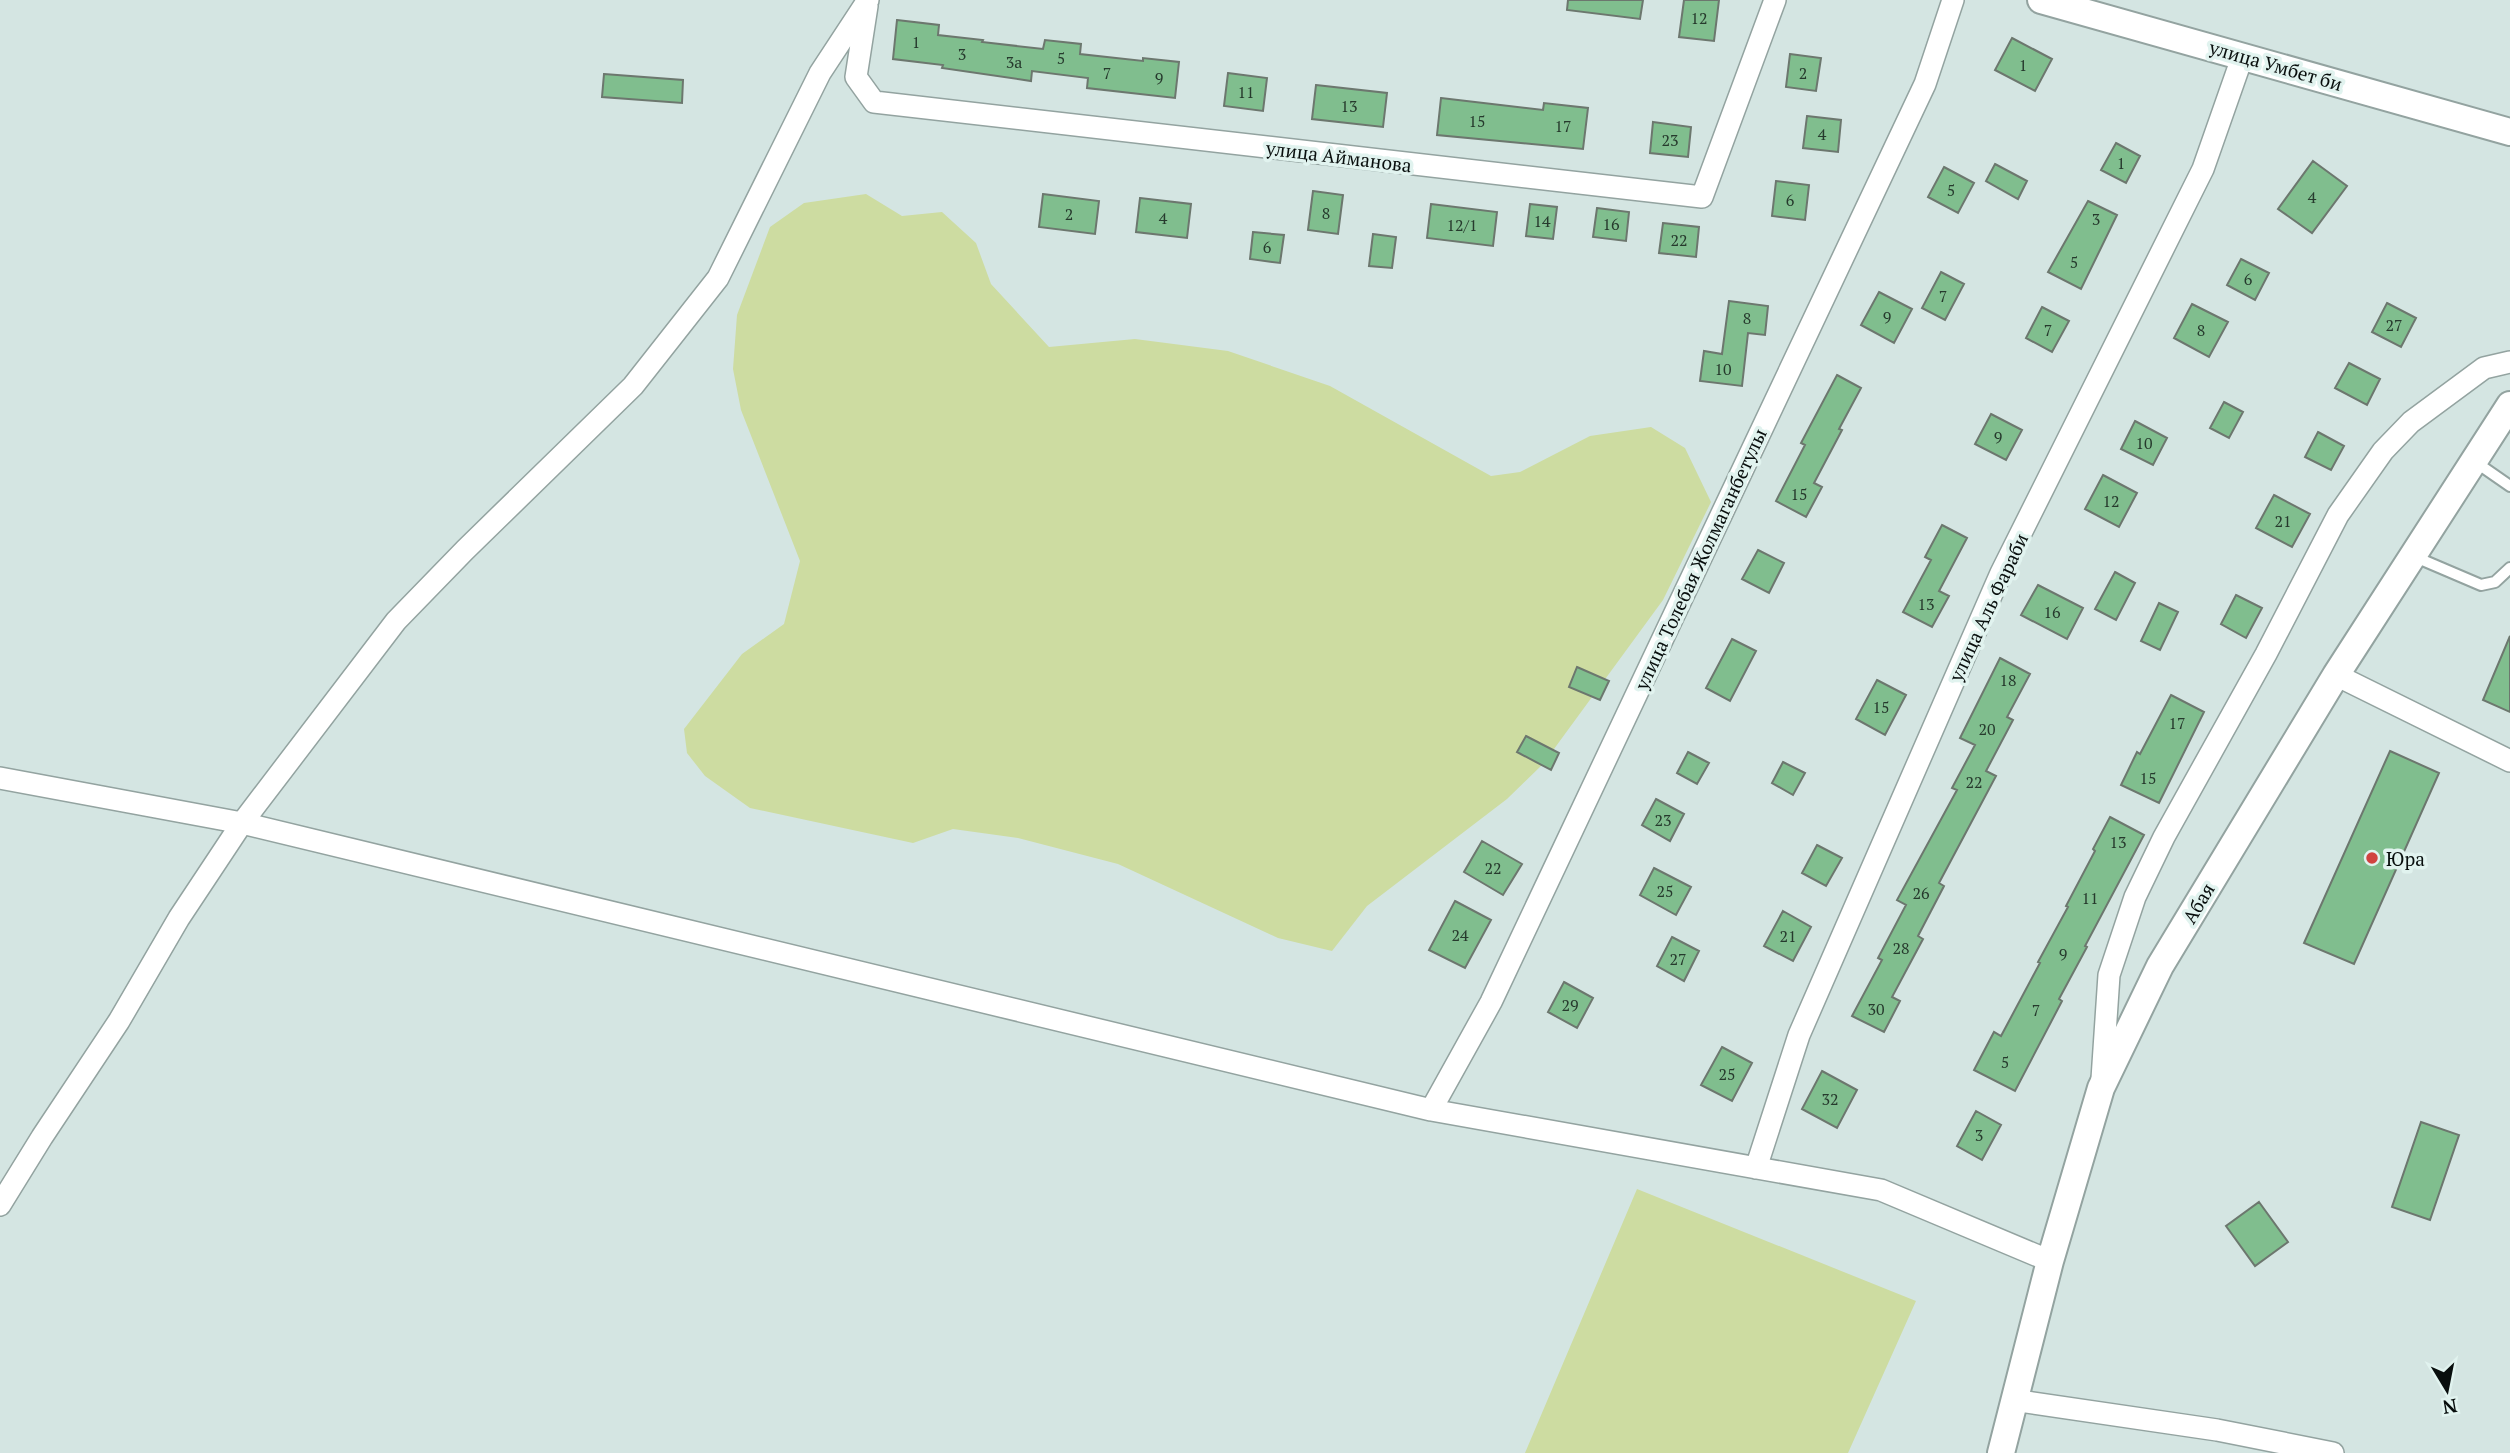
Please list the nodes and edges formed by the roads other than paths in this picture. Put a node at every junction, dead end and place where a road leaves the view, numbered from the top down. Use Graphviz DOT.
graph roads {
  1 [pos="868,0"];
  2 [pos="1774,0"];
  3 [pos="1953,0"];
  4 [pos="2041,0"];
  5 [pos="2243,55"];
  6 [pos="2510,132"];
  7 [pos="2510,362"];
  8 [pos="2510,405"];
  9 [pos="2474,461"];
  10 [pos="2510,486"];
  11 [pos="2412,556"];
  12 [pos="2510,568"];
  13 [pos="2336,675"];
  14 [pos="2510,761"];
  15 [pos="0,778"];
  16 [pos="242,823"];
  17 [pos="2101,1088"];
  18 [pos="1431,1110"];
  19 [pos="1756,1168"];
  20 [pos="0,1205"];
  21 [pos="2050,1261"];
  22 [pos="2013,1400"];
  23 [pos="2001,1453"];
  24 [pos="2333,1453"];
  1 -- 2 [label="street, улица Айманова"];
  1 -- 16 [label="street"];
  3 -- 18 [label="street, улица Толебая Жолмаганбетулы"];
  4 -- 5 [label="street, улица Умбет би"];
  5 -- 6 [label="street, улица Умбет би"];
  5 -- 19 [label="street, улица Аль Фараби"];
  7 -- 17 [label="street"];
  8 -- 9 [label="street, Абая"];
  9 -- 10 [label="lane"];
  9 -- 11 [label="street, Абая"];
  11 -- 12 [label="lane"];
  11 -- 13 [label="street, Абая"];
  13 -- 14 [label="street"];
  13 -- 17 [label="street, Абая"];
  15 -- 16 [label="street"];
  16 -- 18 [label="street"];
  16 -- 20 [label="street"];
  17 -- 21 [label="street, Абая"];
  18 -- 19 [label="street"];
  19 -- 21 [label="street"];
  21 -- 22 [label="street, Абая"];
  22 -- 23 [label="street, Абая"];
  22 -- 24 [label="street"];
}
